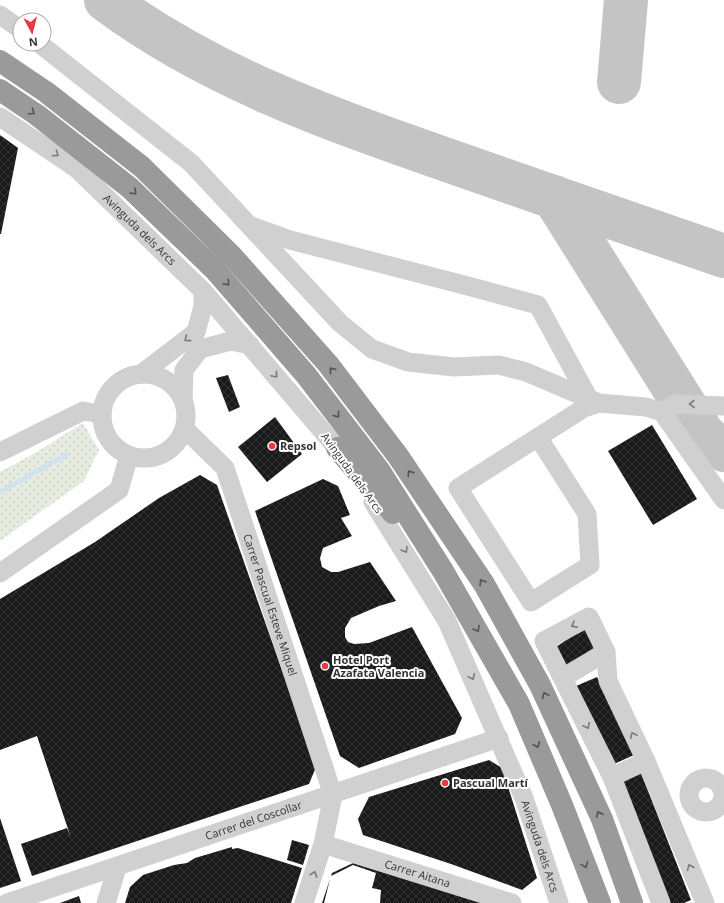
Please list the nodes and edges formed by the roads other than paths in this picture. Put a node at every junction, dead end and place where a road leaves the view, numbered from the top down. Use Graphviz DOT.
graph roads {
  1 [pos="0,15"];
  2 [pos="12,23"];
  3 [pos="50,52"];
  4 [pos="0,61"];
  5 [pos="0,90"];
  6 [pos="0,117"];
  7 [pos="248,225"];
  8 [pos="204,291"];
  9 [pos="250,345"];
  10 [pos="141,374"];
  11 [pos="183,400"];
  12 [pos="594,401"];
  13 [pos="724,406"];
  14 [pos="662,412"];
  15 [pos="101,414"];
  16 [pos="184,429"];
  17 [pos="538,437"];
  18 [pos="337,448"];
  19 [pos="0,452"];
  20 [pos="129,456"];
  21 [pos="724,500"];
  22 [pos="443,571"];
  23 [pos="0,573"];
  24 [pos="606,652"];
  25 [pos="564,677"];
  26 [pos="499,738"];
  27 [pos="646,761"];
  28 [pos="612,777"];
  29 [pos="333,795"];
  30 [pos="323,844"];
  31 [pos="117,868"];
  32 [pos="7,903"];
  33 [pos="106,903"];
  34 [pos="304,903"];
  35 [pos="512,903"];
  36 [pos="559,903"];
  37 [pos="600,903"];
  38 [pos="632,903"];
  39 [pos="661,903"];
  40 [pos="705,903"];
  1 -- 2 [label="street"];
  3 -- 7 [label="street"];
  38 -- 4 [label="highway, one-way"];
  5 -- 22 [label="highway, one-way"];
  6 -- 8 [label="street, Avinguda dels Arcs, one-way"];
  7 -- 12 [label="street"];
  7 -- 12 [label="street"];
  8 -- 9 [label="street, Avinguda dels Arcs"];
  8 -- 10 [label="street, one-way"];
  9 -- 11 [label="street"];
  9 -- 18 [label="street, Avinguda dels Arcs, one-way"];
  10 -- 11 [label="street"];
  10 -- 15 [label="street"];
  11 -- 16 [label="street"];
  12 -- 14 [label="street"];
  12 -- 17 [label="street"];
  13 -- 14 [label="street, one-way"];
  14 -- 21 [label="street"];
  15 -- 19 [label="street"];
  15 -- 20 [label="street"];
  16 -- 20 [label="street"];
  16 -- 29 [label="street, Carrer Pascual Esteve Miquel"];
  17 -- 17 [label="street"];
  18 -- 22 [label="highway"];
  18 -- 26 [label="street, Avinguda dels Arcs, one-way"];
  20 -- 23 [label="street"];
  22 -- 37 [label="highway, one-way"];
  24 -- 25 [label="street"];
  24 -- 25 [label="street, one-way"];
  27 -- 24 [label="street, one-way"];
  25 -- 28 [label="street, one-way"];
  26 -- 29 [label="street, Carrer del Coscollar"];
  26 -- 36 [label="street, Avinguda dels Arcs"];
  27 -- 28 [label="street"];
  40 -- 27 [label="street, one-way"];
  28 -- 39 [label="street"];
  29 -- 30 [label="street"];
  29 -- 31 [label="street, Carrer del Coscollar"];
  34 -- 30 [label="street, one-way"];
  30 -- 35 [label="street, Carrer Aitana"];
  31 -- 32 [label="street, Carrer del Coscollar"];
  31 -- 33 [label="street"];
}
